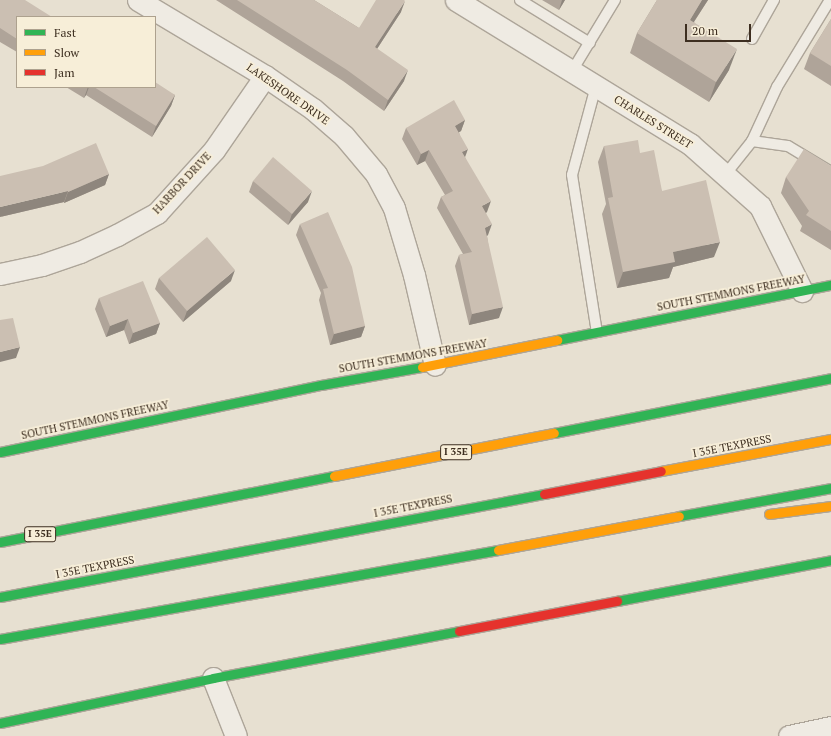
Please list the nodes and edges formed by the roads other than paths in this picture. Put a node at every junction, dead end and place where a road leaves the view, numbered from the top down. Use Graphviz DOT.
graph roads {
  1 [pos="138,0"];
  2 [pos="456,0"];
  3 [pos="520,0"];
  4 [pos="615,0"];
  5 [pos="774,0"];
  6 [pos="830,0"];
  7 [pos="752,39"];
  8 [pos="590,43"];
  9 [pos="572,71"];
  10 [pos="265,76"];
  11 [pos="596,86"];
  12 [pos="752,141"];
  13 [pos="831,172"];
  14 [pos="725,175"];
  15 [pos="0,274"];
  16 [pos="831,286"];
  17 [pos="802,291"];
  18 [pos="597,332"];
  19 [pos="436,365"];
  20 [pos="831,378"];
  21 [pos="831,439"];
  22 [pos="0,452"];
  23 [pos="831,488"];
  24 [pos="831,506"];
  25 [pos="761,515"];
  26 [pos="691,524"];
  27 [pos="80,526"];
  28 [pos="0,538"];
  29 [pos="0,542"];
  30 [pos="527,545"];
  31 [pos="831,560"];
  32 [pos="0,597"];
  33 [pos="0,639"];
  34 [pos="213,678"];
  35 [pos="0,723"];
  36 [pos="831,727"];
  37 [pos="236,736"];
  38 [pos="789,736"];
  1 -- 10 [label="street, LAKESHORE DRIVE"];
  2 -- 9 [label="street, CHARLES STREET"];
  3 -- 8 [label="lane"];
  4 -- 8 [label="lane"];
  5 -- 7 [label="lane"];
  6 -- 12 [label="lane"];
  8 -- 9 [label="lane"];
  9 -- 11 [label="street, CHARLES STREET"];
  10 -- 15 [label="street, HARBOR DRIVE"];
  10 -- 19 [label="street, LAKESHORE DRIVE"];
  11 -- 14 [label="street, CHARLES STREET"];
  11 -- 18 [label="lane"];
  12 -- 13 [label="lane"];
  12 -- 14 [label="lane"];
  14 -- 17 [label="street, CHARLES STREET"];
  16 -- 17 [label="main road, SOUTH STEMMONS FREEWAY"];
  17 -- 18 [label="main road, SOUTH STEMMONS FREEWAY"];
  18 -- 19 [label="main road, SOUTH STEMMONS FREEWAY"];
  19 -- 22 [label="main road, SOUTH STEMMONS FREEWAY"];
  20 -- 27 [label="main road, I 35E"];
  21 -- 32 [label="main road, I 35E TEXPRESS"];
  23 -- 30 [label="main road"];
  24 -- 25 [label="main road"];
  26 -- 30 [label="main road"];
  27 -- 28 [label="main road"];
  27 -- 29 [label="main road, I 35E"];
  30 -- 33 [label="main road"];
  31 -- 34 [label="main road"];
  34 -- 35 [label="main road"];
  34 -- 37 [label="street"];
  36 -- 38 [label="street"];
}
